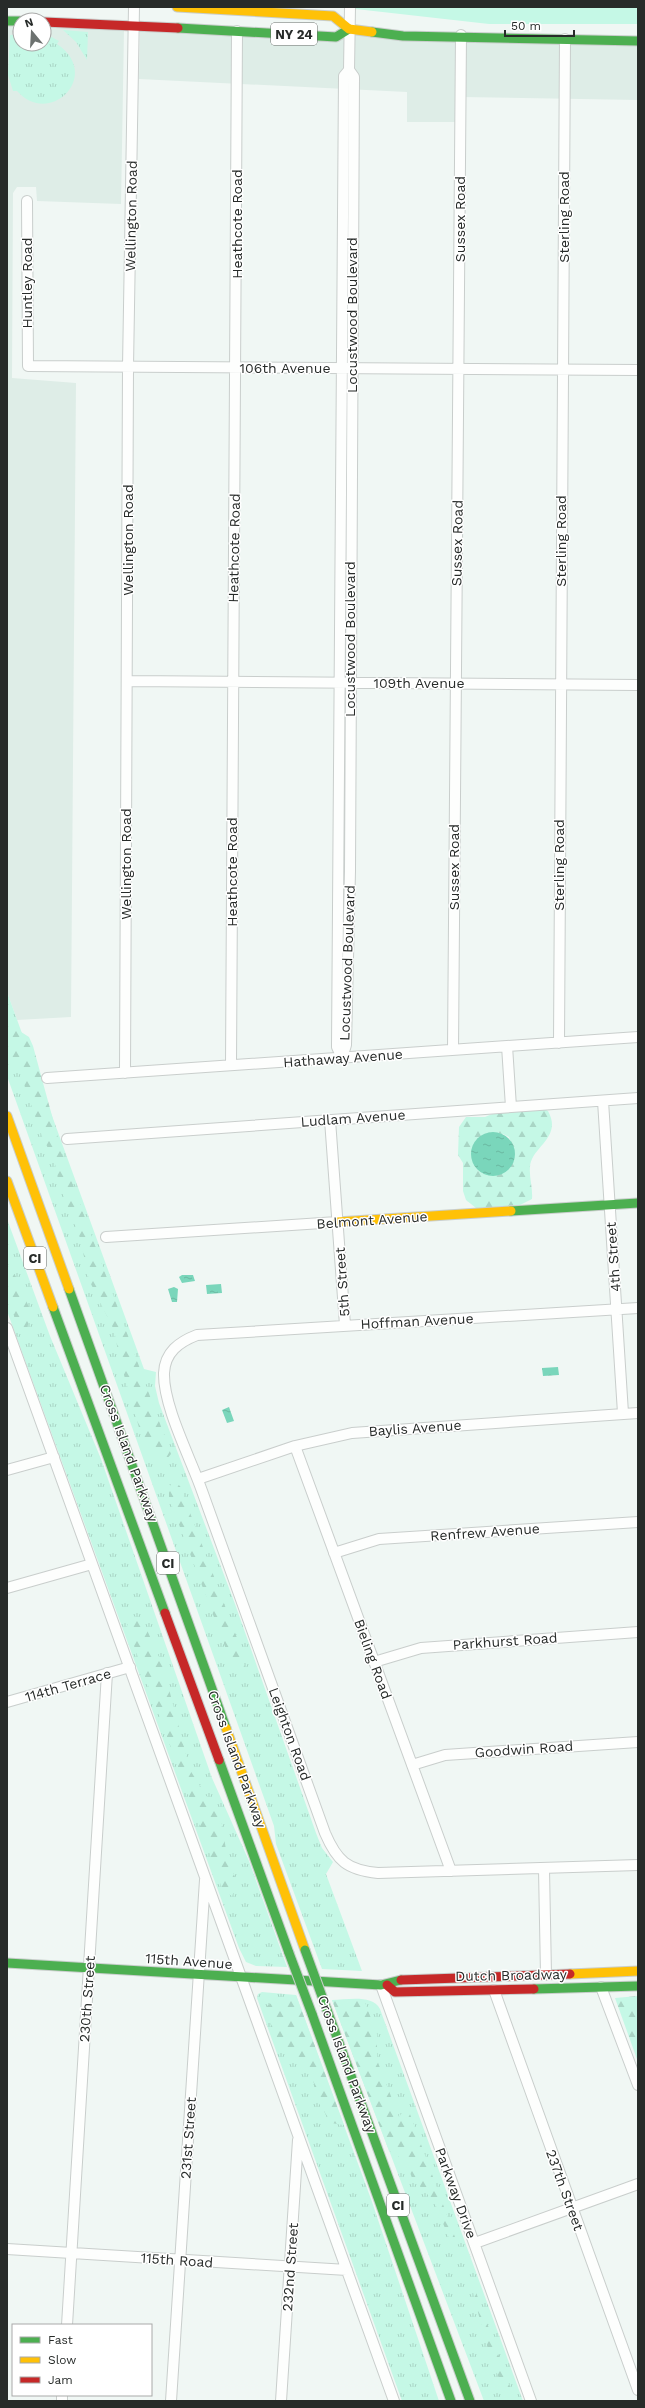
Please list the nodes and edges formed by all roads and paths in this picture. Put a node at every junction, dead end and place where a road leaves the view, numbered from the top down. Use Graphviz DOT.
graph roads {
  1 [pos="134,7"];
  2 [pos="177,7"];
  3 [pos="350,7"];
  4 [pos="52,22"];
  5 [pos="133,25"];
  6 [pos="349,29"];
  7 [pos="237,31"];
  8 [pos="461,35"];
  9 [pos="565,39"];
  10 [pos="638,41"];
  11 [pos="349,70"];
  12 [pos="343,200"];
  13 [pos="353,200"];
  14 [pos="27,201"];
  15 [pos="28,366"];
  16 [pos="128,366"];
  17 [pos="236,368"];
  18 [pos="346,368"];
  19 [pos="459,369"];
  20 [pos="563,369"];
  21 [pos="638,370"];
  22 [pos="345,525"];
  23 [pos="128,681"];
  24 [pos="233,681"];
  25 [pos="456,682"];
  26 [pos="338,683"];
  27 [pos="350,683"];
  28 [pos="560,684"];
  29 [pos="638,685"];
  30 [pos="350,871"];
  31 [pos="338,872"];
  32 [pos="638,1037"];
  33 [pos="558,1043"];
  34 [pos="507,1046"];
  35 [pos="453,1050"];
  36 [pos="342,1058"];
  37 [pos="231,1065"];
  38 [pos="125,1073"];
  39 [pos="47,1078"];
  40 [pos="638,1098"];
  41 [pos="603,1101"];
  42 [pos="511,1107"];
  43 [pos="7,1116"];
  44 [pos="330,1120"];
  45 [pos="67,1139"];
  46 [pos="7,1181"];
  47 [pos="638,1203"];
  48 [pos="610,1204"];
  49 [pos="337,1222"];
  50 [pos="106,1237"];
  51 [pos="638,1308"];
  52 [pos="616,1309"];
  53 [pos="345,1325"];
  54 [pos="7,1328"];
  55 [pos="197,1336"];
  56 [pos="11,1350"];
  57 [pos="623,1413"];
  58 [pos="638,1413"];
  59 [pos="295,1446"];
  60 [pos="54,1457"];
  61 [pos="7,1470"];
  62 [pos="198,1479"];
  63 [pos="638,1522"];
  64 [pos="334,1553"];
  65 [pos="92,1564"];
  66 [pos="7,1588"];
  67 [pos="638,1632"];
  68 [pos="374,1662"];
  69 [pos="130,1667"];
  70 [pos="107,1674"];
  71 [pos="7,1702"];
  72 [pos="638,1742"];
  73 [pos="412,1765"];
  74 [pos="638,1865"];
  75 [pos="544,1869"];
  76 [pos="451,1871"];
  77 [pos="205,1876"];
  78 [pos="7,1963"];
  79 [pos="90,1968"];
  80 [pos="638,1971"];
  81 [pos="598,1973"];
  82 [pos="546,1975"];
  83 [pos="199,1976"];
  84 [pos="492,1977"];
  85 [pos="243,1978"];
  86 [pos="369,1984"];
  87 [pos="384,1985"];
  88 [pos="638,1986"];
  89 [pos="602,1987"];
  90 [pos="547,1989"];
  91 [pos="494,1990"];
  92 [pos="638,2085"];
  93 [pos="299,2134"];
  94 [pos="638,2184"];
  95 [pos="572,2208"];
  96 [pos="475,2244"];
  97 [pos="7,2249"];
  98 [pos="71,2253"];
  99 [pos="180,2260"];
  100 [pos="289,2267"];
  101 [pos="347,2270"];
  102 [pos="67,2324"];
  103 [pos="434,2353"];
  104 [pos="638,2390"];
  105 [pos="393,2399"];
  106 [pos="171,2401"];
  107 [pos="281,2401"];
  108 [pos="446,2401"];
  109 [pos="451,2401"];
  110 [pos="470,2401"];
  111 [pos="531,2401"];
  1 -- 5 [label="street, Wellington Road"];
  2 -- 6 [label="main road, NY 24"];
  3 -- 6 [label="street, Locustwood Boulevard"];
  4 -- 5 [label="main road, NY 24"];
  5 -- 7 [label="main road, NY 24"];
  5 -- 16 [label="street, Wellington Road"];
  6 -- 7 [label="main road, NY 24"];
  6 -- 8 [label="main road"];
  6 -- 11 [label="street, Locustwood Boulevard"];
  7 -- 17 [label="street, Heathcote Road"];
  8 -- 9 [label="main road"];
  8 -- 19 [label="street, Sussex Road"];
  9 -- 10 [label="main road"];
  9 -- 20 [label="street, Sterling Road"];
  11 -- 12 [label="street, Locustwood Boulevard"];
  11 -- 13 [label="street, Locustwood Boulevard"];
  12 -- 13 [label="street"];
  12 -- 18 [label="street, Locustwood Boulevard"];
  13 -- 18 [label="street, Locustwood Boulevard"];
  14 -- 15 [label="street, Huntley Road"];
  15 -- 16 [label="street, 106th Avenue"];
  16 -- 17 [label="street, 106th Avenue"];
  16 -- 23 [label="street, Wellington Road"];
  17 -- 18 [label="street, 106th Avenue"];
  17 -- 24 [label="street, Heathcote Road"];
  18 -- 19 [label="street, 106th Avenue"];
  18 -- 22 [label="street, Locustwood Boulevard"];
  19 -- 20 [label="street, 106th Avenue"];
  19 -- 25 [label="street, Sussex Road"];
  20 -- 21 [label="street, 106th Avenue"];
  20 -- 28 [label="street, Sterling Road"];
  22 -- 26 [label="street, Locustwood Boulevard"];
  22 -- 27 [label="street, Locustwood Boulevard"];
  23 -- 24 [label="street, 109th Avenue"];
  23 -- 38 [label="street, Wellington Road"];
  24 -- 26 [label="street, 109th Avenue"];
  24 -- 37 [label="street, Heathcote Road"];
  25 -- 27 [label="street, 109th Avenue"];
  25 -- 28 [label="street, 109th Avenue"];
  25 -- 35 [label="street, Sussex Road"];
  26 -- 27 [label="street, 109th Avenue"];
  26 -- 31 [label="street, Locustwood Boulevard"];
  27 -- 30 [label="street, Locustwood Boulevard"];
  28 -- 29 [label="street, 109th Avenue"];
  28 -- 33 [label="street, Sterling Road"];
  30 -- 31 [label="street"];
  30 -- 36 [label="street, Locustwood Boulevard"];
  31 -- 36 [label="street, Locustwood Boulevard"];
  32 -- 33 [label="street, Hathaway Avenue"];
  33 -- 34 [label="street, Hathaway Avenue"];
  34 -- 35 [label="street, Hathaway Avenue"];
  34 -- 42 [label="street"];
  35 -- 36 [label="street, Hathaway Avenue"];
  36 -- 37 [label="street, Hathaway Avenue"];
  37 -- 38 [label="street, Hathaway Avenue"];
  38 -- 39 [label="street, Hathaway Avenue"];
  40 -- 41 [label="street, Ludlam Avenue"];
  41 -- 42 [label="street, Ludlam Avenue"];
  41 -- 48 [label="street, 4th Street"];
  42 -- 44 [label="street, Ludlam Avenue"];
  43 -- 110 [label="main road, Cross Island Parkway / CI, bridge"];
  44 -- 45 [label="street, Ludlam Avenue"];
  44 -- 49 [label="street, 5th Street"];
  46 -- 103 [label="main road, Cross Island Parkway / CI, bridge"];
  47 -- 48 [label="main road, Belmont Avenue"];
  48 -- 49 [label="main road, Belmont Avenue"];
  48 -- 52 [label="street, 4th Street"];
  49 -- 50 [label="street, Belmont Avenue"];
  49 -- 53 [label="street, 5th Street"];
  51 -- 52 [label="street, Hoffman Avenue"];
  52 -- 53 [label="street, Hoffman Avenue"];
  52 -- 57 [label="street, 4th Street"];
  53 -- 55 [label="street, Hoffman Avenue"];
  54 -- 56 [label="street"];
  55 -- 62 [label="street, Leighton Road"];
  56 -- 60 [label="street"];
  57 -- 58 [label="street, Baylis Avenue"];
  57 -- 59 [label="street, Baylis Avenue"];
  59 -- 62 [label="street, Baylis Avenue"];
  59 -- 64 [label="street, Bieling Road"];
  60 -- 61 [label="street"];
  60 -- 65 [label="street"];
  62 -- 76 [label="street, Leighton Road"];
  63 -- 64 [label="street, Renfrew Avenue"];
  64 -- 68 [label="street, Bieling Road"];
  65 -- 66 [label="street"];
  65 -- 69 [label="street"];
  67 -- 68 [label="street, Parkhurst Road"];
  68 -- 73 [label="street, Bieling Road"];
  69 -- 70 [label="street, 114th Terrace"];
  69 -- 77 [label="street"];
  70 -- 71 [label="street, 114th Terrace"];
  70 -- 79 [label="street, 230th Street"];
  72 -- 73 [label="street, Goodwin Road"];
  73 -- 76 [label="street, Bieling Road"];
  74 -- 75 [label="street, Leighton Road"];
  75 -- 76 [label="street, Leighton Road"];
  75 -- 82 [label="street"];
  77 -- 83 [label="street, 231st Street"];
  77 -- 85 [label="street"];
  78 -- 79 [label="main road, 115th Avenue"];
  79 -- 83 [label="main road, 115th Avenue"];
  79 -- 98 [label="street, 230th Street"];
  80 -- 81 [label="main road, Dutch Broadway"];
  81 -- 82 [label="main road, Dutch Broadway"];
  81 -- 89 [label="main road"];
  82 -- 84 [label="main road, Dutch Broadway"];
  82 -- 90 [label="main road"];
  83 -- 85 [label="main road, 115th Avenue"];
  83 -- 99 [label="street, 231st Street"];
  84 -- 87 [label="main road, Dutch Broadway"];
  84 -- 91 [label="main road"];
  85 -- 86 [label="main road, 115th Avenue"];
  85 -- 93 [label="street"];
  86 -- 87 [label="main road, Dutch Broadway"];
  87 -- 91 [label="main road, Dutch Broadway"];
  87 -- 96 [label="street, Parkway Drive"];
  88 -- 89 [label="main road, Dutch Broadway"];
  89 -- 90 [label="main road, Dutch Broadway"];
  89 -- 92 [label="street"];
  90 -- 91 [label="main road, Dutch Broadway"];
  91 -- 95 [label="street, 237th Street"];
  93 -- 100 [label="street, 232nd Street"];
  93 -- 101 [label="street"];
  94 -- 95 [label="street"];
  95 -- 96 [label="street"];
  95 -- 104 [label="street, 237th Street"];
  96 -- 111 [label="street, Parkway Drive"];
  97 -- 98 [label="street, 115th Road"];
  98 -- 99 [label="street, 115th Road"];
  98 -- 102 [label="street, 230th Street"];
  99 -- 100 [label="street, 115th Road"];
  99 -- 106 [label="street, 231st Street"];
  100 -- 101 [label="street, 115th Road"];
  100 -- 107 [label="street, 232nd Street"];
  101 -- 105 [label="street"];
  103 -- 108 [label="main road"];
  103 -- 109 [label="main road, Cross Island Parkway / CI"];
}
